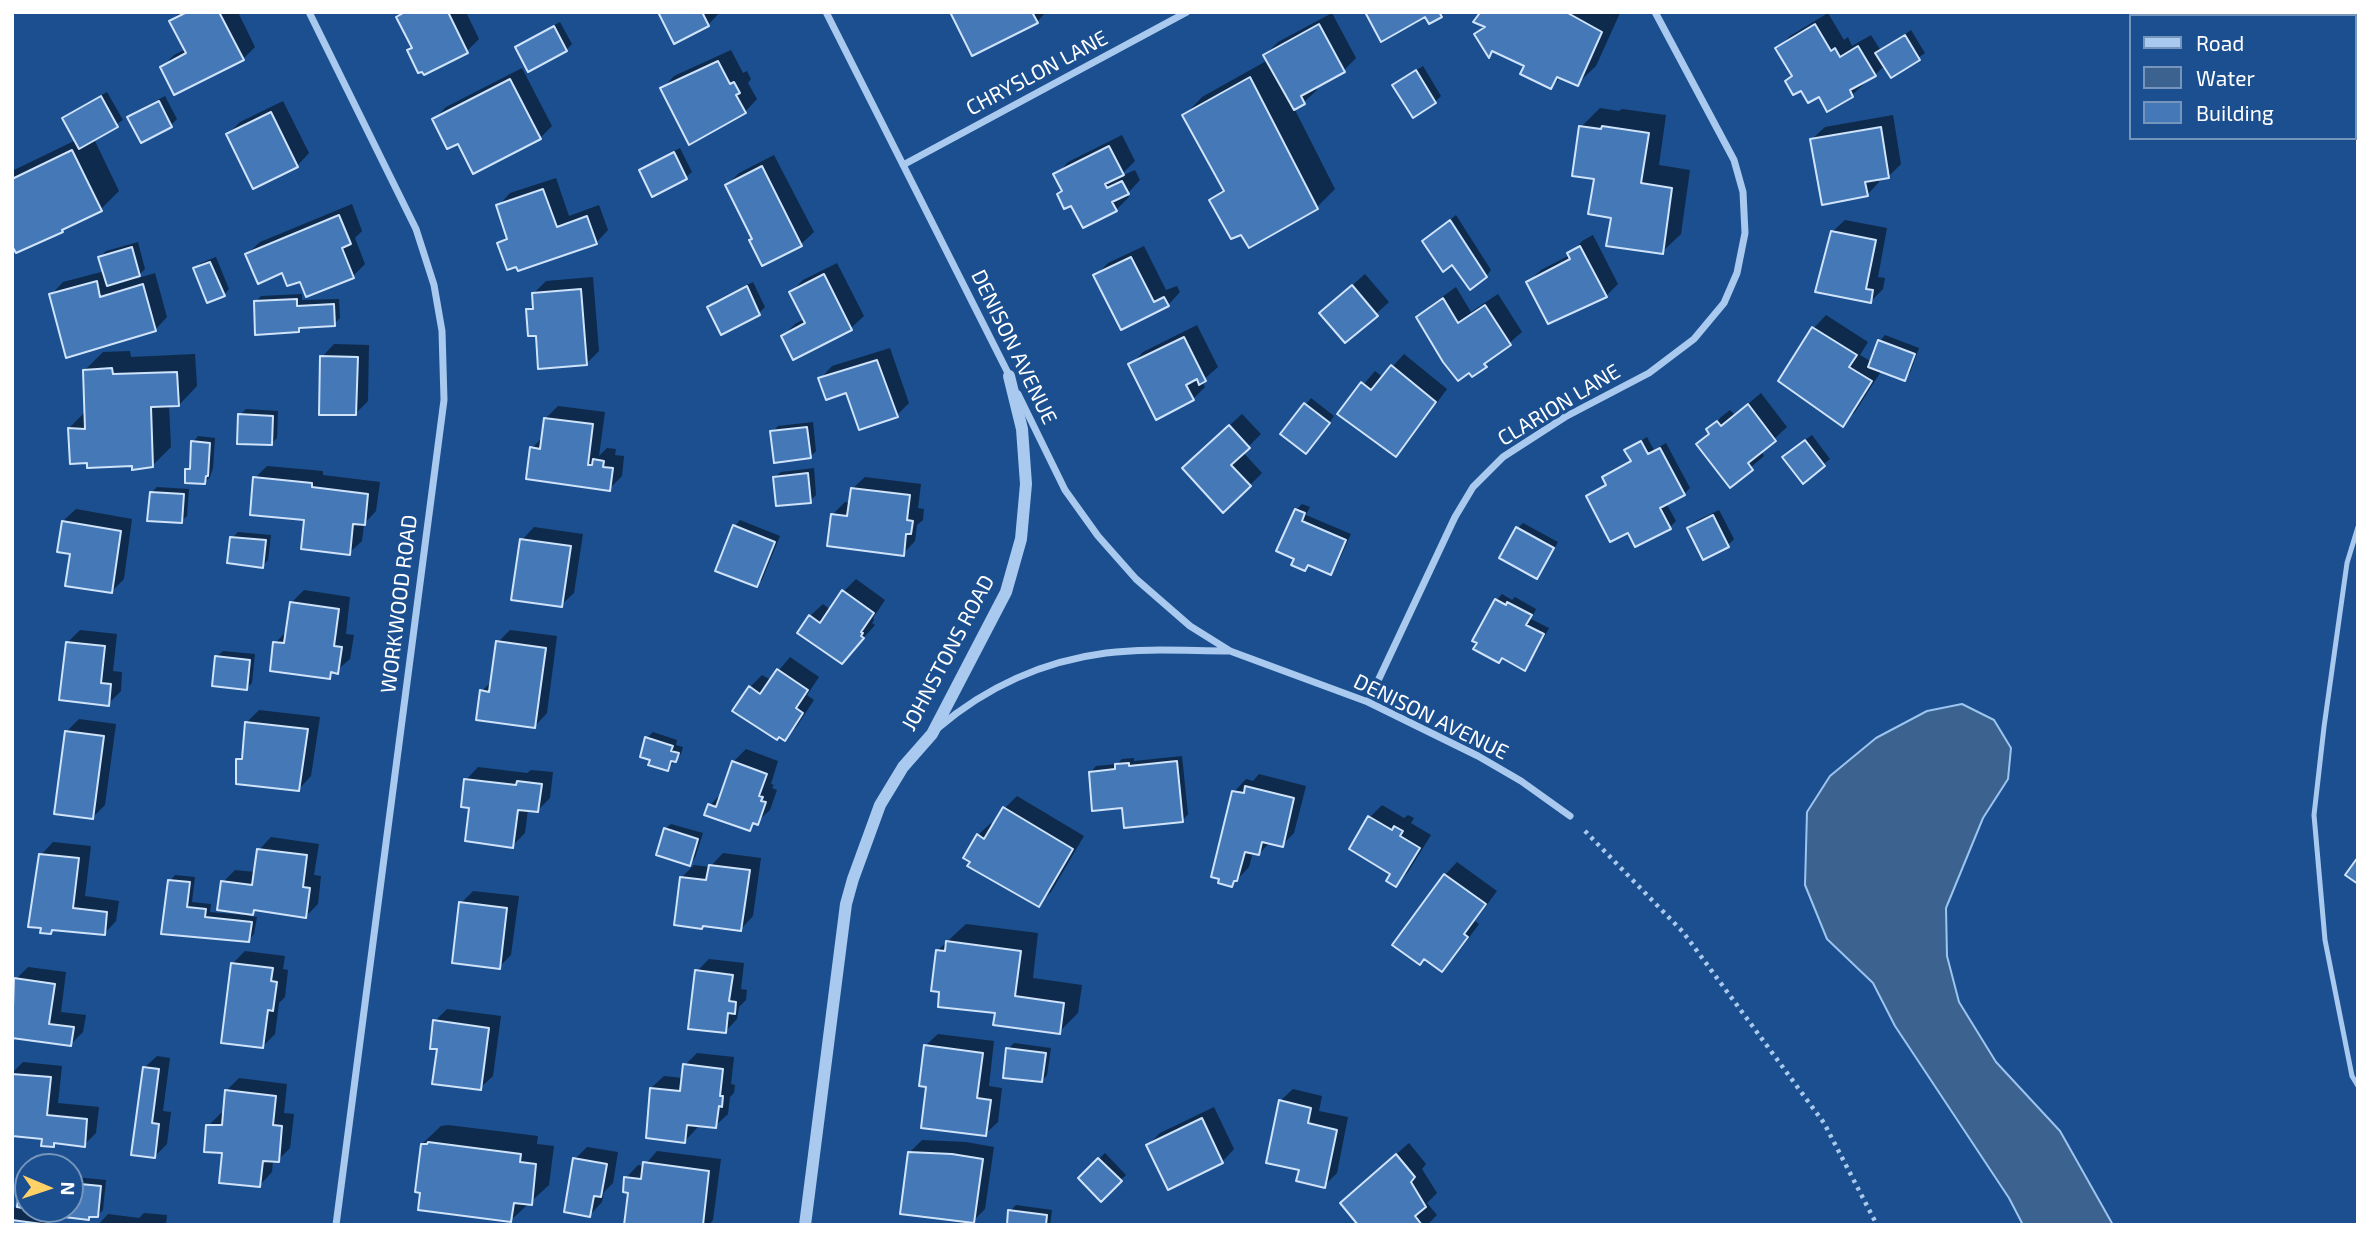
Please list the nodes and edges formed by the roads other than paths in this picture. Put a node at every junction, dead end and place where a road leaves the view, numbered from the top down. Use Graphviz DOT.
graph roads {
  1 [pos="309,12"];
  2 [pos="826,12"];
  3 [pos="1187,12"];
  4 [pos="1655,12"];
  5 [pos="903,165"];
  6 [pos="1009,376"];
  7 [pos="2358,527"];
  8 [pos="1230,650"];
  9 [pos="1368,702"];
  10 [pos="932,734"];
  11 [pos="1570,816"];
  12 [pos="2358,1086"];
  13 [pos="336,1225"];
  14 [pos="805,1225"];
  1 -- 13 [label="street, WORKWOOD ROAD"];
  2 -- 5 [label="street, DENISON AVENUE"];
  3 -- 5 [label="street, CHRYSLON LANE"];
  4 -- 9 [label="street, CLARION LANE"];
  5 -- 6 [label="street, DENISON AVENUE"];
  6 -- 8 [label="street, DENISON AVENUE"];
  6 -- 10 [label="street, JOHNSTONS ROAD"];
  7 -- 12 [label="lane"];
  8 -- 9 [label="street, DENISON AVENUE"];
  8 -- 10 [label="street, DENISON AVENUE"];
  9 -- 11 [label="street, DENISON AVENUE"];
  10 -- 14 [label="street, JOHNSTONS ROAD"];
}
